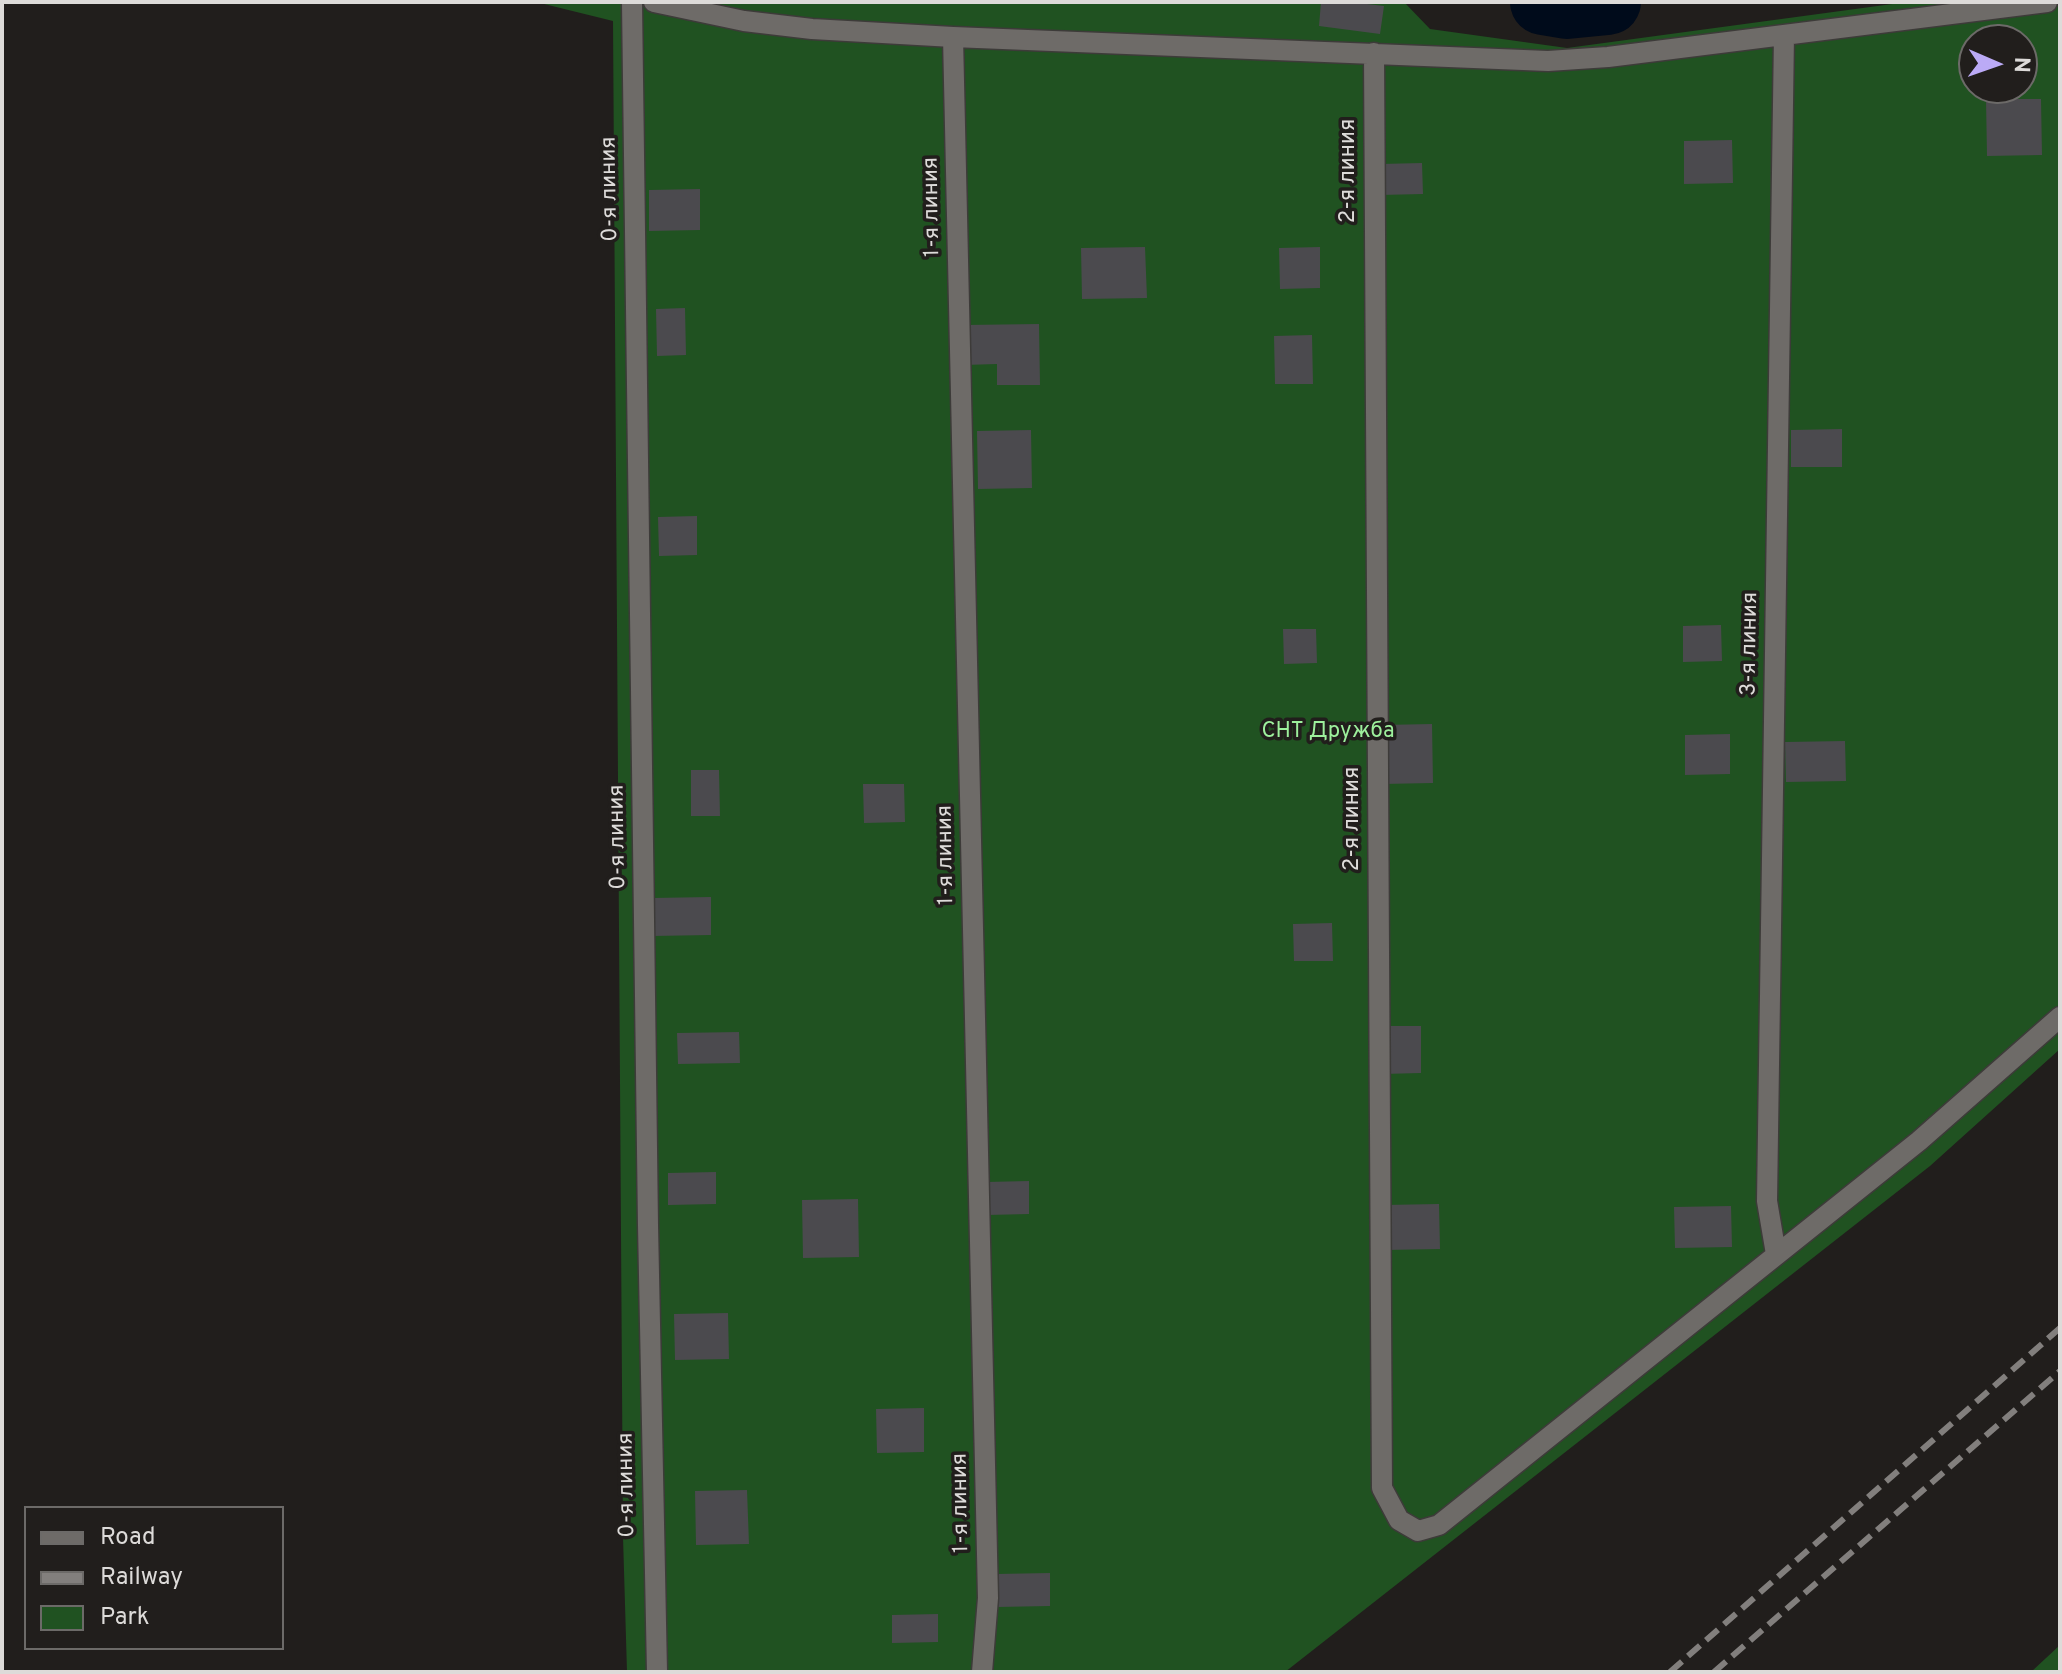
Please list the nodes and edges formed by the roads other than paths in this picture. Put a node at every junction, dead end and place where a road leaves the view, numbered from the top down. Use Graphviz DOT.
graph roads {
  1 [pos="632,2"];
  2 [pos="654,2"];
  3 [pos="2047,2"];
  4 [pos="1784,35"];
  5 [pos="953,37"];
  6 [pos="1374,53"];
  7 [pos="2060,1017"];
  8 [pos="1776,1254"];
  9 [pos="657,1672"];
  10 [pos="982,1672"];
  1 -- 9 [label="street, 0-я линия"];
  2 -- 5 [label="street"];
  3 -- 4 [label="street"];
  4 -- 6 [label="street"];
  4 -- 8 [label="street, 3-я линия"];
  5 -- 6 [label="street"];
  5 -- 10 [label="street, 1-я линия"];
  6 -- 8 [label="street, 2-я линия"];
  7 -- 8 [label="street"];
}
